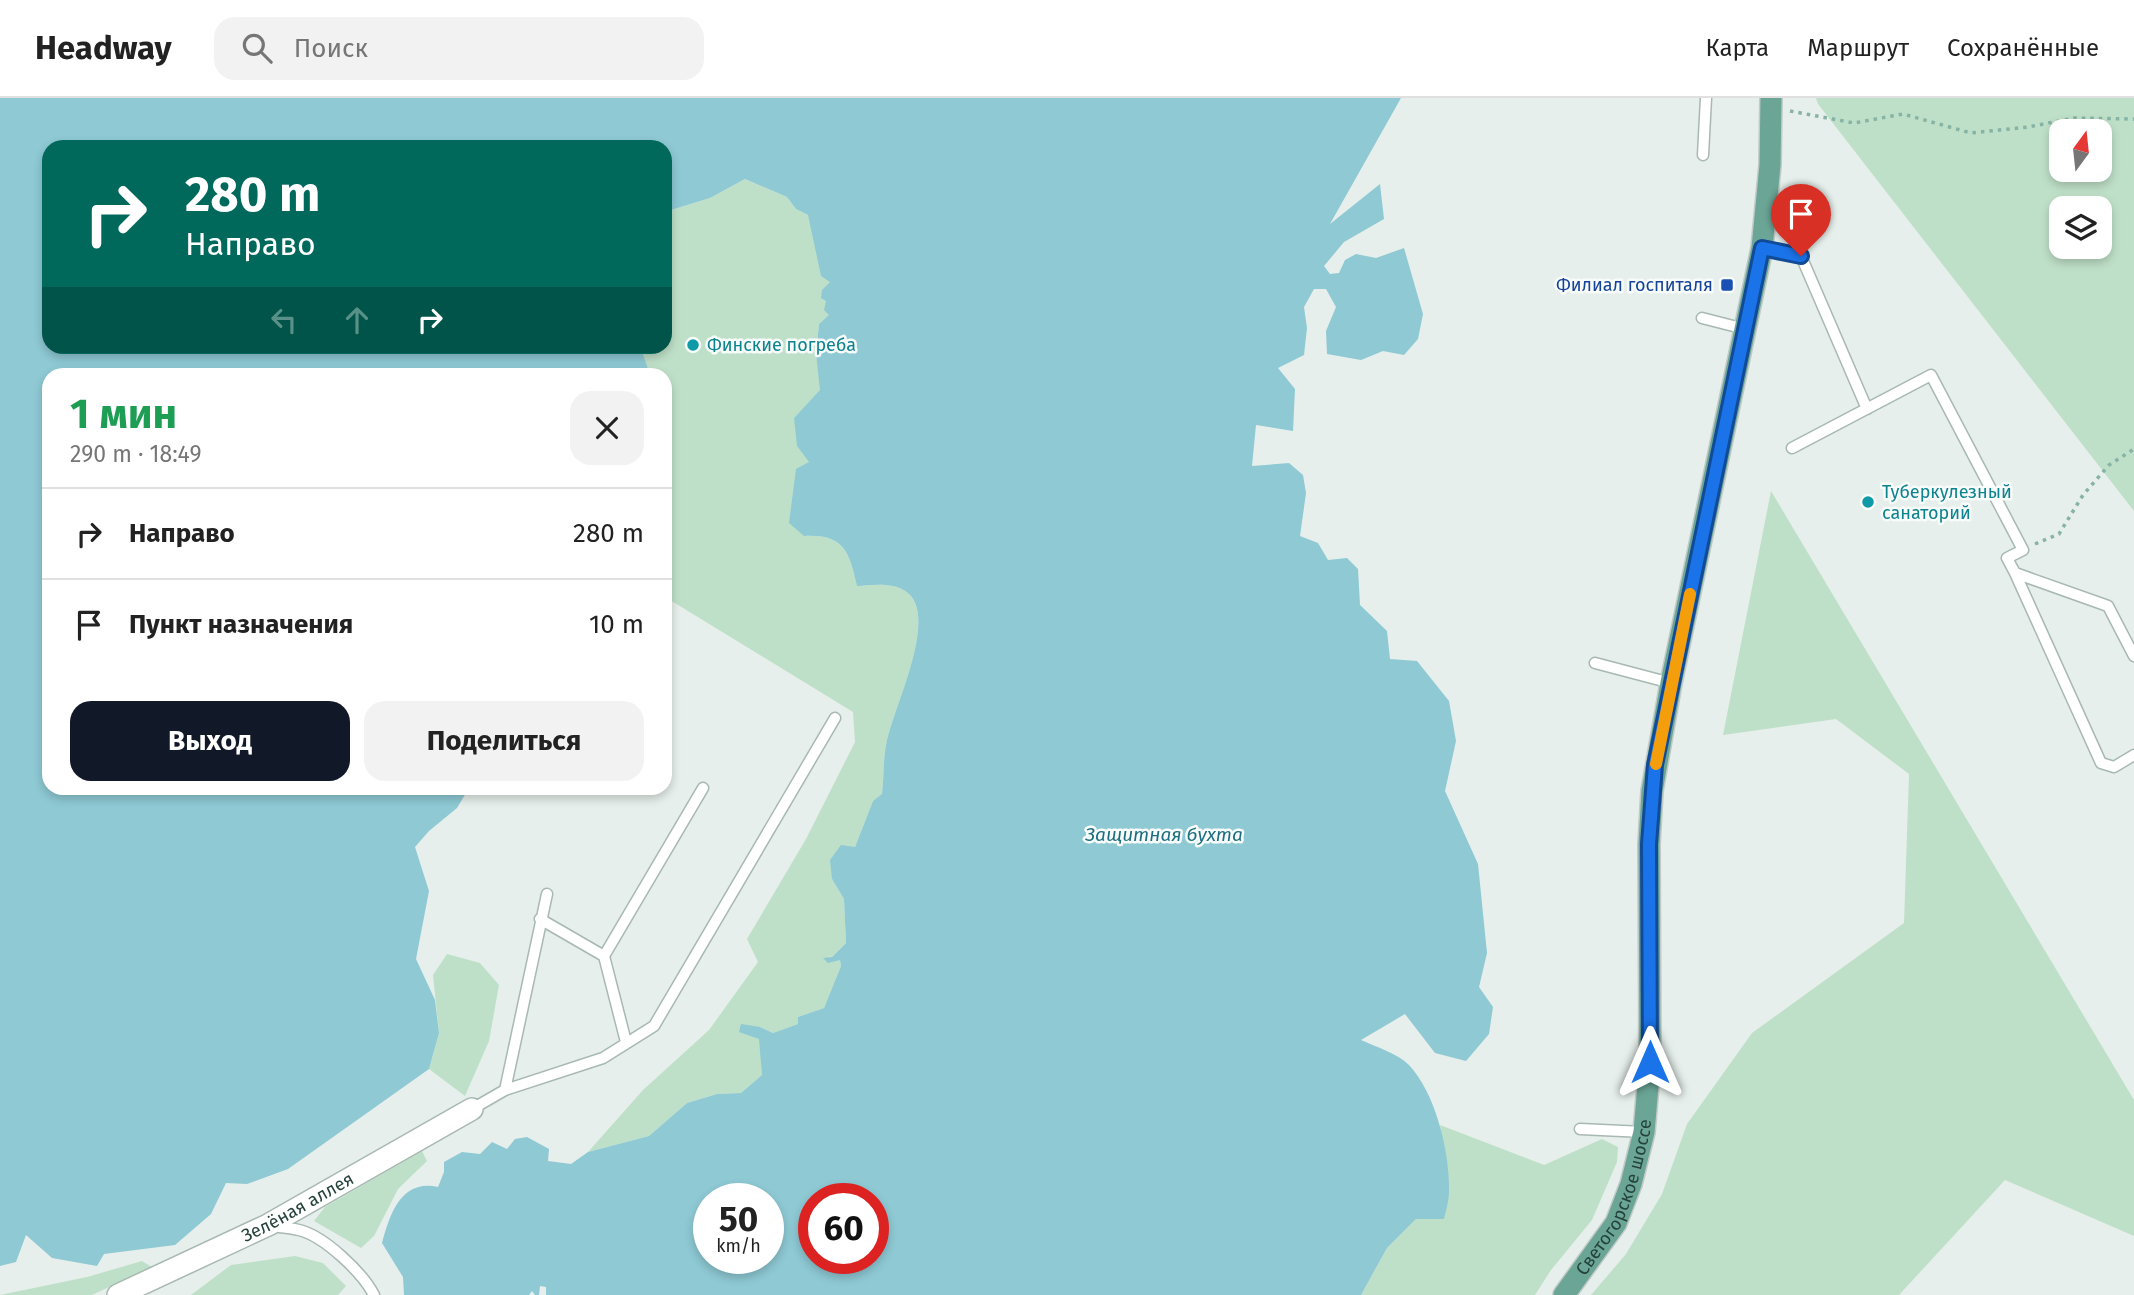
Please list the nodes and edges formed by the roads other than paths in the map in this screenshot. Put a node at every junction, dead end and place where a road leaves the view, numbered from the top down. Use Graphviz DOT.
graph roads {
  1 [pos="1706,98"];
  2 [pos="1771,102"];
  3 [pos="1703,155"];
  4 [pos="1762,248"];
  5 [pos="1702,318"];
  6 [pos="1745,329"];
  7 [pos="1867,409"];
  8 [pos="1792,448"];
  9 [pos="2015,573"];
  10 [pos="2134,656"];
  11 [pos="1595,663"];
  12 [pos="1671,683"];
  13 [pos="835,718"];
  14 [pos="2134,755"];
  15 [pos="703,788"];
  16 [pos="547,894"];
  17 [pos="540,919"];
  18 [pos="604,956"];
  19 [pos="626,1042"];
  20 [pos="506,1090"];
  21 [pos="472,1109"];
  22 [pos="1580,1129"];
  23 [pos="1644,1132"];
  24 [pos="268,1226"];
  25 [pos="118,1295"];
  26 [pos="374,1295"];
  27 [pos="1564,1295"];
  1 -- 3 [label="lane"];
  2 -- 4 [label="main road, Светогорское шоссе"];
  4 -- 6 [label="main road, Светогорское шоссе"];
  4 -- 7 [label="lane"];
  5 -- 6 [label="lane"];
  6 -- 12 [label="main road, Светогорское шоссе"];
  7 -- 8 [label="lane"];
  7 -- 9 [label="lane"];
  9 -- 10 [label="lane"];
  9 -- 14 [label="lane"];
  11 -- 12 [label="lane"];
  12 -- 23 [label="main road, Светогорское шоссе"];
  13 -- 19 [label="lane"];
  15 -- 18 [label="lane"];
  16 -- 17 [label="lane"];
  17 -- 18 [label="lane"];
  17 -- 20 [label="lane"];
  18 -- 19 [label="lane"];
  19 -- 20 [label="lane"];
  20 -- 21 [label="lane"];
  21 -- 24 [label="street, Зелёная аллея"];
  22 -- 23 [label="lane"];
  23 -- 27 [label="main road, Светогорское шоссе"];
  24 -- 25 [label="street, Зелёная аллея"];
  24 -- 26 [label="lane"];
}
